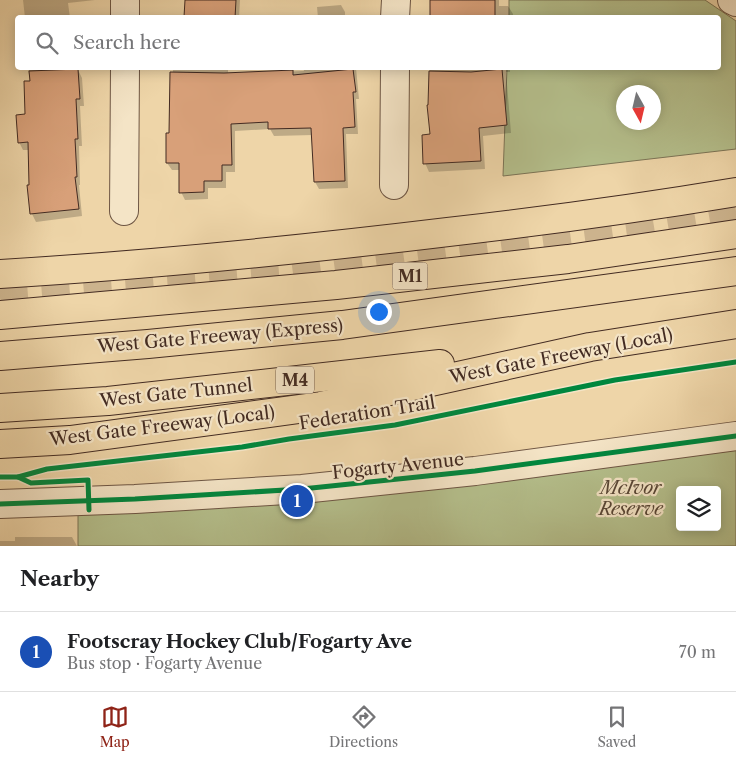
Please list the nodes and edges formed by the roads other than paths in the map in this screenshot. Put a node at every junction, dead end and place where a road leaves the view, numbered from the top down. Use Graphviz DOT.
graph roads {
  1 [pos="125,0"];
  2 [pos="396,0"];
  3 [pos="732,0"];
  4 [pos="736,2"];
  5 [pos="125,15"];
  6 [pos="395,15"];
  7 [pos="125,70"];
  8 [pos="395,70"];
  9 [pos="394,185"];
  10 [pos="736,192"];
  11 [pos="124,211"];
  12 [pos="736,234"];
  13 [pos="736,271"];
  14 [pos="0,274"];
  15 [pos="0,315"];
  16 [pos="736,324"];
  17 [pos="590,347"];
  18 [pos="0,356"];
  19 [pos="0,408"];
  20 [pos="736,436"];
  21 [pos="0,444"];
  22 [pos="0,504"];
  1 -- 5 [label="street"];
  2 -- 6 [label="street"];
  3 -- 4 [label="street"];
  7 -- 11 [label="street"];
  8 -- 9 [label="street"];
  10 -- 14 [label="highway, M1"];
  12 -- 15 [label="highway, M1"];
  13 -- 18 [label="highway, West Gate Freeway (Express) / M1"];
  16 -- 17 [label="highway, West Gate Freeway (Local)"];
  17 -- 19 [label="highway, West Gate Tunnel / M4"];
  17 -- 21 [label="highway, West Gate Freeway (Local)"];
  20 -- 22 [label="street, Fogarty Avenue"];
}
